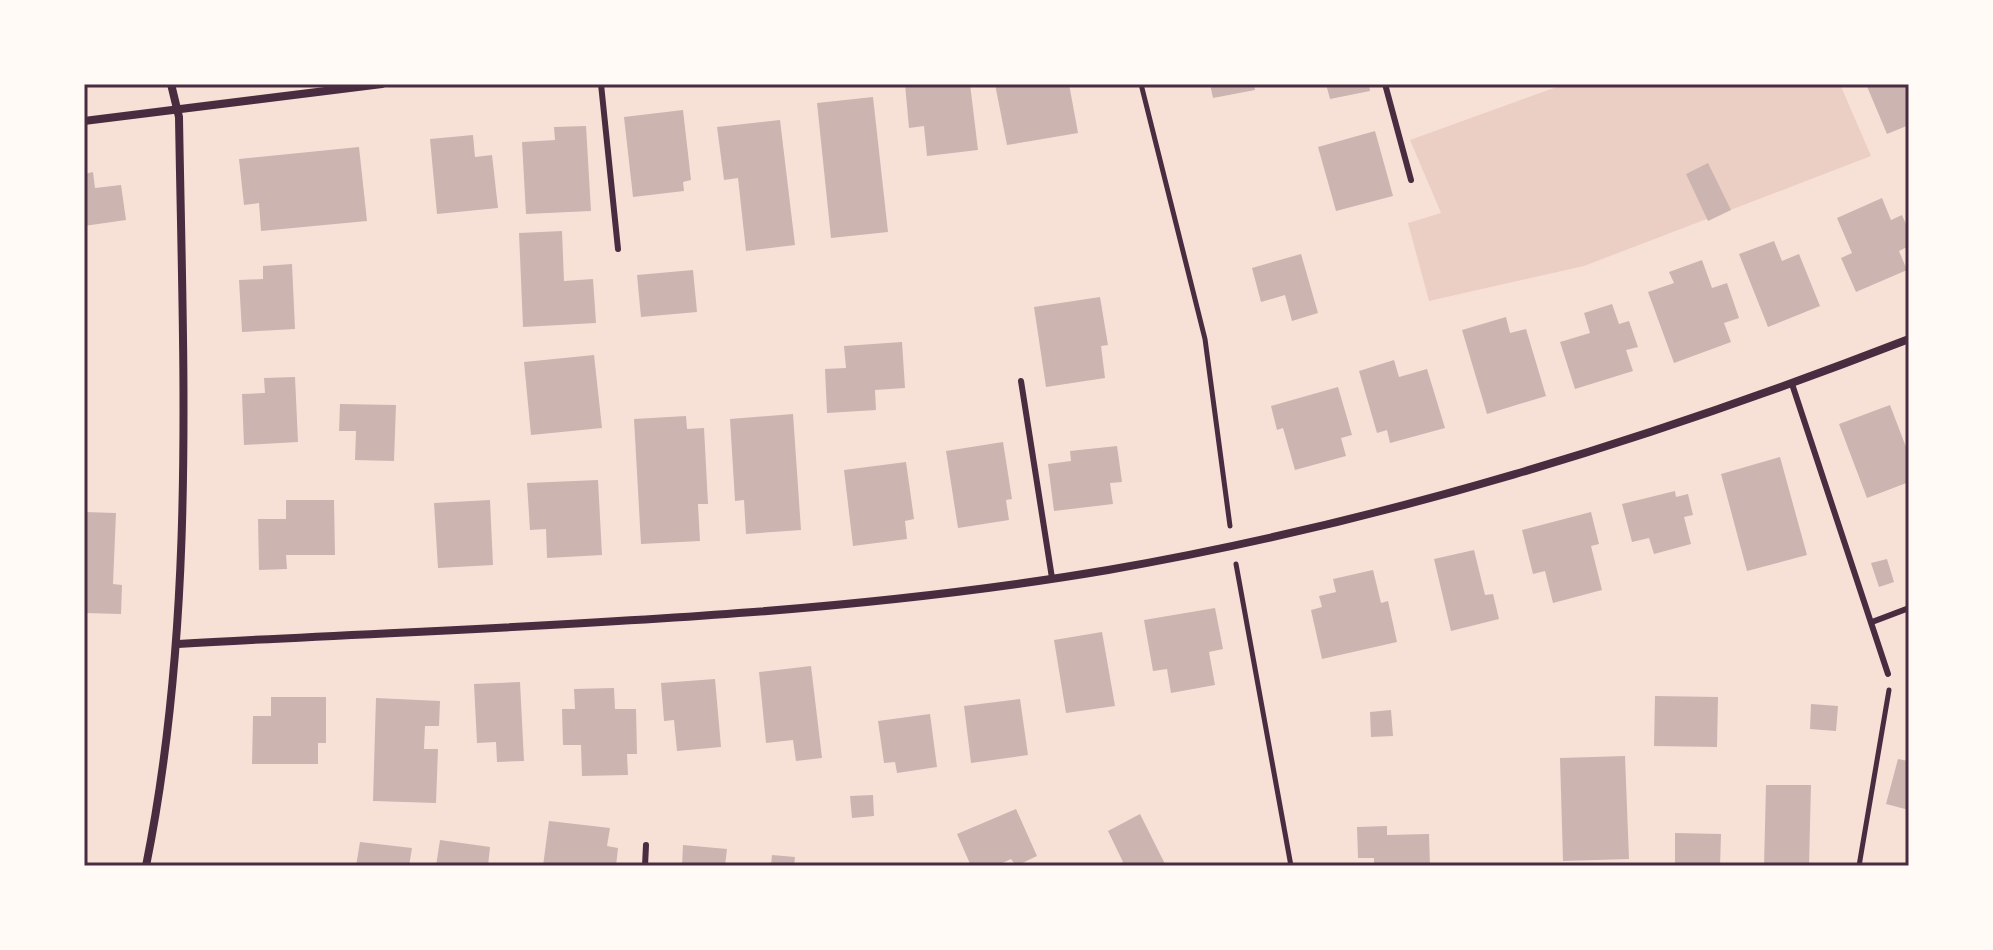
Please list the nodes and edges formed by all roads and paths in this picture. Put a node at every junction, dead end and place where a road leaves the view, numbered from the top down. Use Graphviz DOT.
graph roads {
  1 [pos="171,84"];
  2 [pos="382,84"];
  3 [pos="601,84"];
  4 [pos="1141,84"];
  5 [pos="1385,84"];
  6 [pos="177,109"];
  7 [pos="84,121"];
  8 [pos="1411,180"];
  9 [pos="618,249"];
  10 [pos="1909,339"];
  11 [pos="1021,381"];
  12 [pos="1792,384"];
  13 [pos="1232,546"];
  14 [pos="1052,578"];
  15 [pos="1909,608"];
  16 [pos="1872,622"];
  17 [pos="178,644"];
  18 [pos="1888,674"];
  19 [pos="646,845"];
  20 [pos="146,866"];
  21 [pos="645,866"];
  22 [pos="1291,866"];
  23 [pos="1859,866"];
  1 -- 6 [label="street"];
  2 -- 6 [label="street"];
  3 -- 9 [label="lane"];
  4 -- 13 [label="path"];
  5 -- 8 [label="lane"];
  6 -- 7 [label="street"];
  6 -- 17 [label="street"];
  10 -- 12 [label="street"];
  11 -- 14 [label="lane"];
  12 -- 13 [label="street"];
  12 -- 16 [label="lane"];
  13 -- 14 [label="street"];
  13 -- 22 [label="path"];
  14 -- 17 [label="street"];
  15 -- 16 [label="lane"];
  16 -- 18 [label="lane"];
  17 -- 20 [label="street"];
  18 -- 23 [label="path"];
  19 -- 21 [label="lane"];
}
